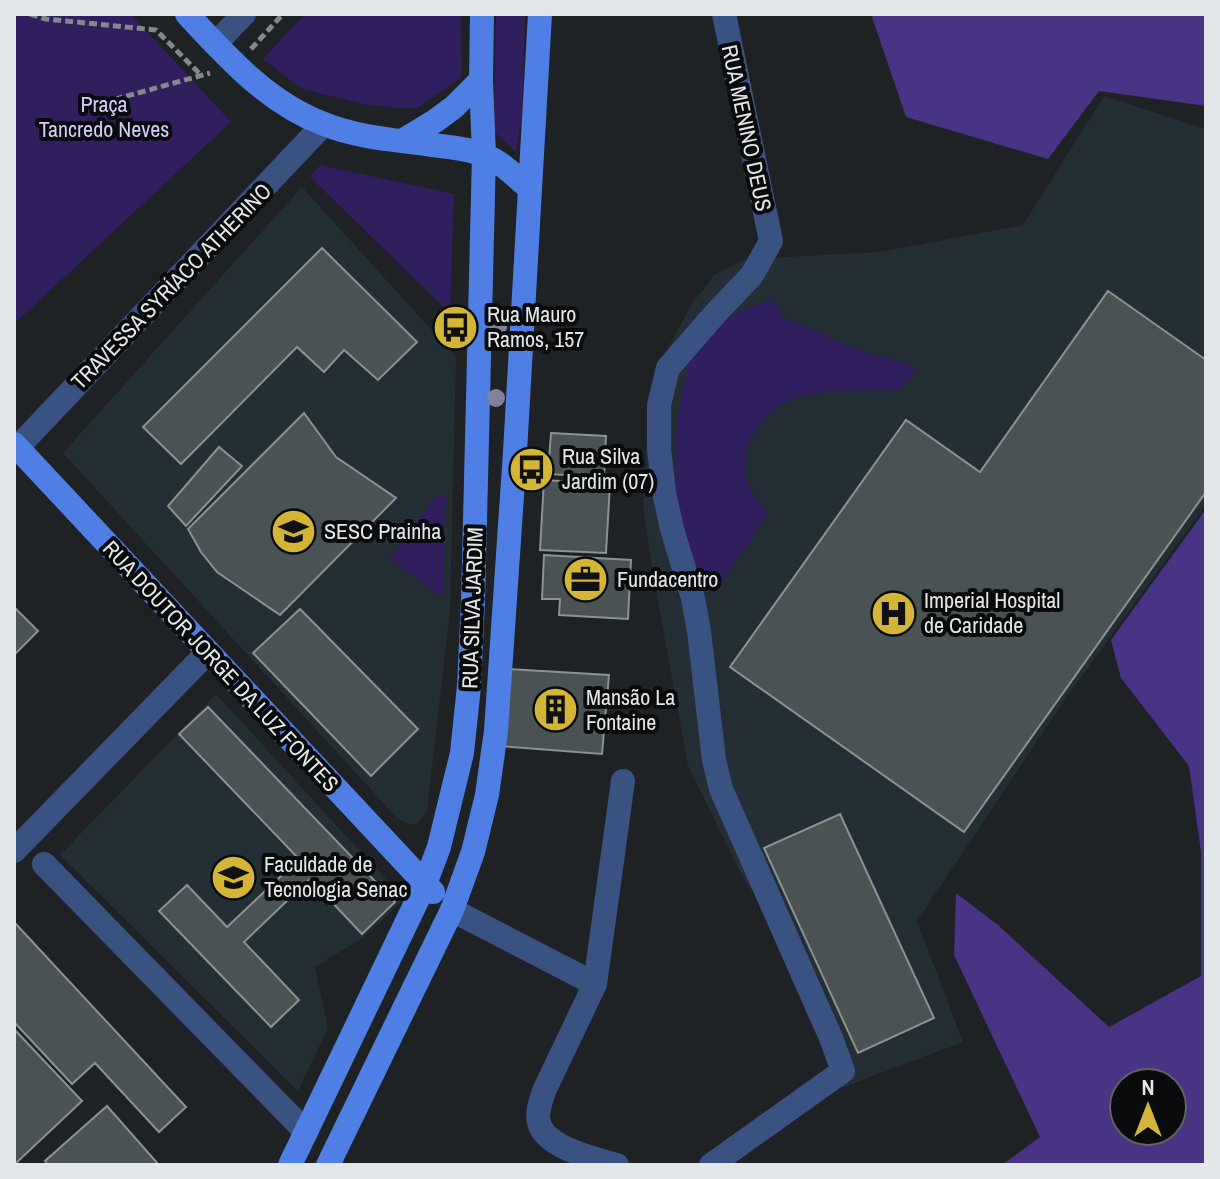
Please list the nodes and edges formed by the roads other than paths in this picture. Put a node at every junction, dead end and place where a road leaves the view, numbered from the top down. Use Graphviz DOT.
graph roads {
  1 [pos="187,14"];
  2 [pos="244,14"];
  3 [pos="482,14"];
  4 [pos="540,14"];
  5 [pos="724,14"];
  6 [pos="215,44"];
  7 [pos="481,80"];
  8 [pos="324,124"];
  9 [pos="402,141"];
  10 [pos="484,155"];
  11 [pos="530,189"];
  12 [pos="16,446"];
  13 [pos="208,652"];
  14 [pos="623,781"];
  15 [pos="14,851"];
  16 [pos="44,864"];
  17 [pos="425,884"];
  18 [pos="452,910"];
  19 [pos="595,984"];
  20 [pos="306,1132"];
  21 [pos="290,1165"];
  22 [pos="328,1165"];
  23 [pos="617,1165"];
  24 [pos="711,1165"];
  1 -- 6 [label="main road"];
  2 -- 6 [label="street"];
  3 -- 7 [label="main road, RUA SILVA JARDIM"];
  4 -- 11 [label="main road, RUA SILVA JARDIM"];
  5 -- 24 [label="street, RUA MENINO DEUS"];
  6 -- 8 [label="main road"];
  7 -- 9 [label="main road"];
  7 -- 10 [label="main road, RUA SILVA JARDIM"];
  8 -- 9 [label="main road"];
  8 -- 12 [label="street, TRAVESSA SYRÍACO ATHERINO"];
  9 -- 10 [label="main road"];
  10 -- 11 [label="main road"];
  10 -- 17 [label="main road, RUA SILVA JARDIM"];
  11 -- 18 [label="main road, RUA SILVA JARDIM"];
  12 -- 13 [label="main road, RUA DOUTOR JORGE DA LUZ FONTES"];
  13 -- 15 [label="street"];
  13 -- 17 [label="main road, RUA DOUTOR JORGE DA LUZ FONTES"];
  14 -- 19 [label="street"];
  16 -- 20 [label="street"];
  17 -- 18 [label="main road, RUA DOUTOR JORGE DA LUZ FONTES"];
  17 -- 20 [label="main road, RUA SILVA JARDIM"];
  18 -- 19 [label="street"];
  18 -- 22 [label="main road, RUA SILVA JARDIM"];
  19 -- 23 [label="street"];
  20 -- 21 [label="main road, RUA SILVA JARDIM"];
}
